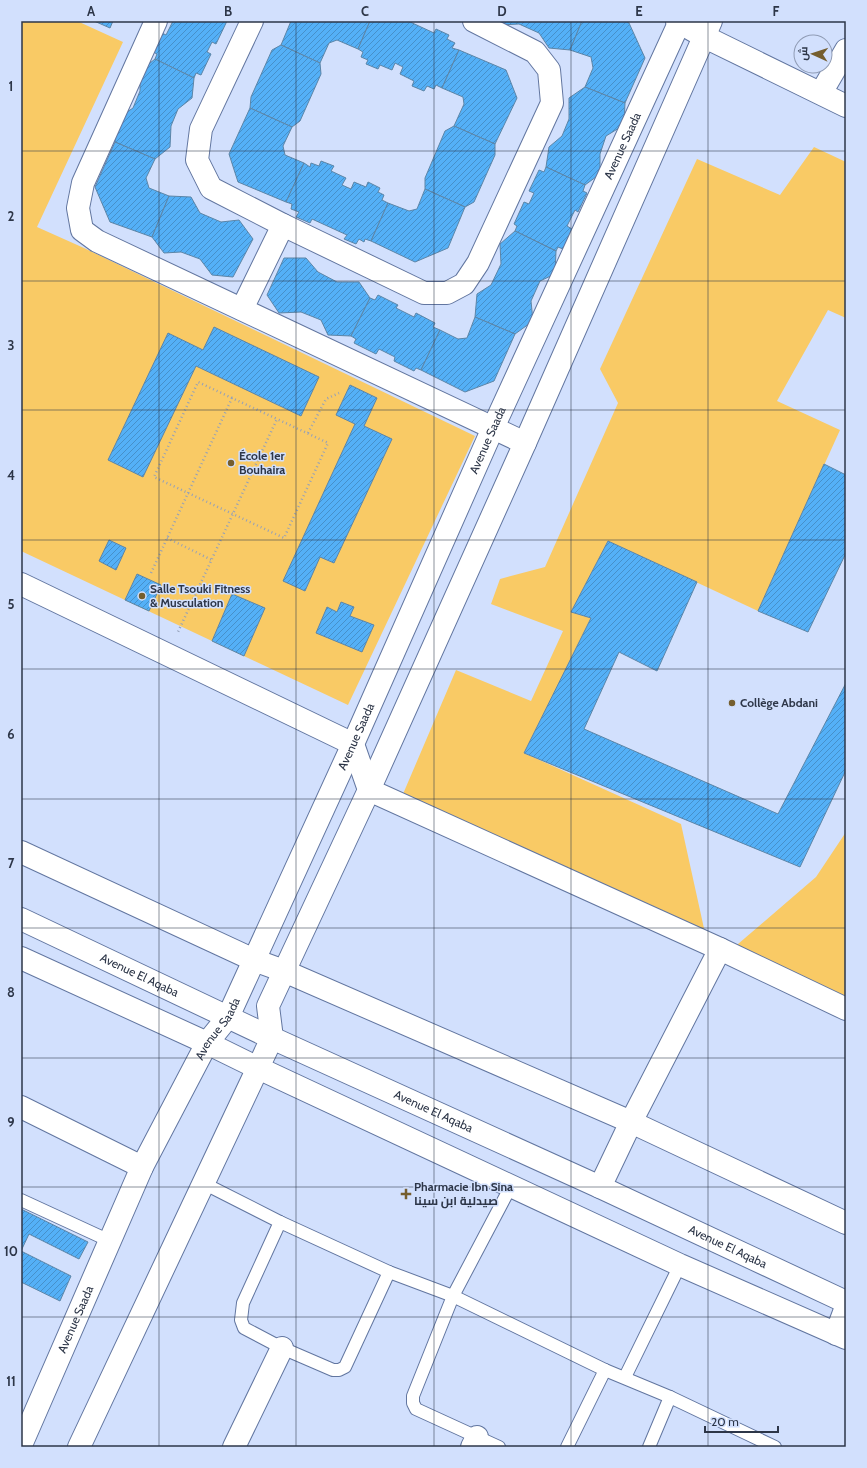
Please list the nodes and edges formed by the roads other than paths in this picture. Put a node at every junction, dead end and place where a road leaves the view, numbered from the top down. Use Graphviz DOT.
graph roads {
  1 [pos="156,21"];
  2 [pos="252,21"];
  3 [pos="474,21"];
  4 [pos="678,21"];
  5 [pos="707,29"];
  6 [pos="846,50"];
  7 [pos="821,93"];
  8 [pos="846,106"];
  9 [pos="283,225"];
  10 [pos="242,309"];
  11 [pos="493,428"];
  12 [pos="525,442"];
  13 [pos="21,584"];
  14 [pos="353,744"];
  15 [pos="369,790"];
  16 [pos="21,852"];
  17 [pos="21,920"];
  18 [pos="720,949"];
  19 [pos="21,958"];
  20 [pos="254,960"];
  21 [pos="284,971"];
  22 [pos="846,1009"];
  23 [pos="228,1017"];
  24 [pos="272,1038"];
  25 [pos="207,1043"];
  26 [pos="258,1068"];
  27 [pos="21,1107"];
  28 [pos="631,1122"];
  29 [pos="142,1167"];
  30 [pos="203,1183"];
  31 [pos="511,1186"];
  32 [pos="600,1187"];
  33 [pos="21,1200"];
  34 [pos="280,1222"];
  35 [pos="846,1223"];
  36 [pos="110,1241"];
  37 [pos="680,1265"];
  38 [pos="389,1272"];
  39 [pos="453,1296"];
  40 [pos="846,1302"];
  41 [pos="846,1307"];
  42 [pos="841,1336"];
  43 [pos="282,1348"];
  44 [pos="605,1370"];
  45 [pos="625,1377"];
  46 [pos="670,1397"];
  47 [pos="475,1442"];
  48 [pos="21,1445"];
  49 [pos="79,1447"];
  50 [pos="234,1447"];
  51 [pos="499,1447"];
  52 [pos="567,1447"];
  53 [pos="649,1447"];
  54 [pos="775,1447"];
  1 -- 10 [label="street"];
  2 -- 9 [label="street"];
  3 -- 9 [label="street"];
  4 -- 5 [label="street"];
  4 -- 11 [label="street, Avenue Saada"];
  5 -- 7 [label="street"];
  5 -- 12 [label="street"];
  6 -- 7 [label="street"];
  7 -- 8 [label="street"];
  9 -- 10 [label="street"];
  10 -- 11 [label="street"];
  11 -- 12 [label="street"];
  11 -- 14 [label="street, Avenue Saada"];
  12 -- 15 [label="street"];
  13 -- 14 [label="street"];
  14 -- 15 [label="street"];
  14 -- 20 [label="street, Avenue Saada"];
  15 -- 18 [label="street"];
  15 -- 21 [label="street"];
  16 -- 20 [label="street"];
  17 -- 23 [label="street, Avenue El Aqaba"];
  18 -- 22 [label="street"];
  18 -- 28 [label="street"];
  19 -- 25 [label="street"];
  20 -- 21 [label="street"];
  20 -- 23 [label="street, Avenue Saada"];
  21 -- 24 [label="street"];
  21 -- 28 [label="street"];
  23 -- 24 [label="street, Avenue El Aqaba"];
  23 -- 25 [label="street, Avenue Saada"];
  24 -- 26 [label="street"];
  24 -- 32 [label="street, Avenue El Aqaba"];
  25 -- 26 [label="street"];
  25 -- 29 [label="street, Avenue Saada"];
  26 -- 30 [label="street"];
  26 -- 31 [label="street"];
  27 -- 29 [label="street"];
  28 -- 32 [label="street"];
  28 -- 35 [label="street"];
  29 -- 36 [label="street, Avenue Saada"];
  30 -- 34 [label="lane"];
  30 -- 49 [label="street"];
  31 -- 37 [label="street"];
  31 -- 39 [label="lane"];
  32 -- 40 [label="street, Avenue El Aqaba"];
  33 -- 36 [label="lane"];
  34 -- 38 [label="lane"];
  34 -- 43 [label="lane"];
  36 -- 48 [label="street, Avenue Saada"];
  37 -- 42 [label="street"];
  37 -- 45 [label="lane"];
  38 -- 39 [label="lane"];
  38 -- 43 [label="lane"];
  39 -- 44 [label="lane"];
  39 -- 47 [label="lane"];
  41 -- 42 [label="street"];
  43 -- 50 [label="street"];
  44 -- 45 [label="lane"];
  44 -- 52 [label="lane"];
  45 -- 46 [label="lane"];
  46 -- 53 [label="lane"];
  46 -- 54 [label="lane"];
  47 -- 51 [label="lane"];
}
